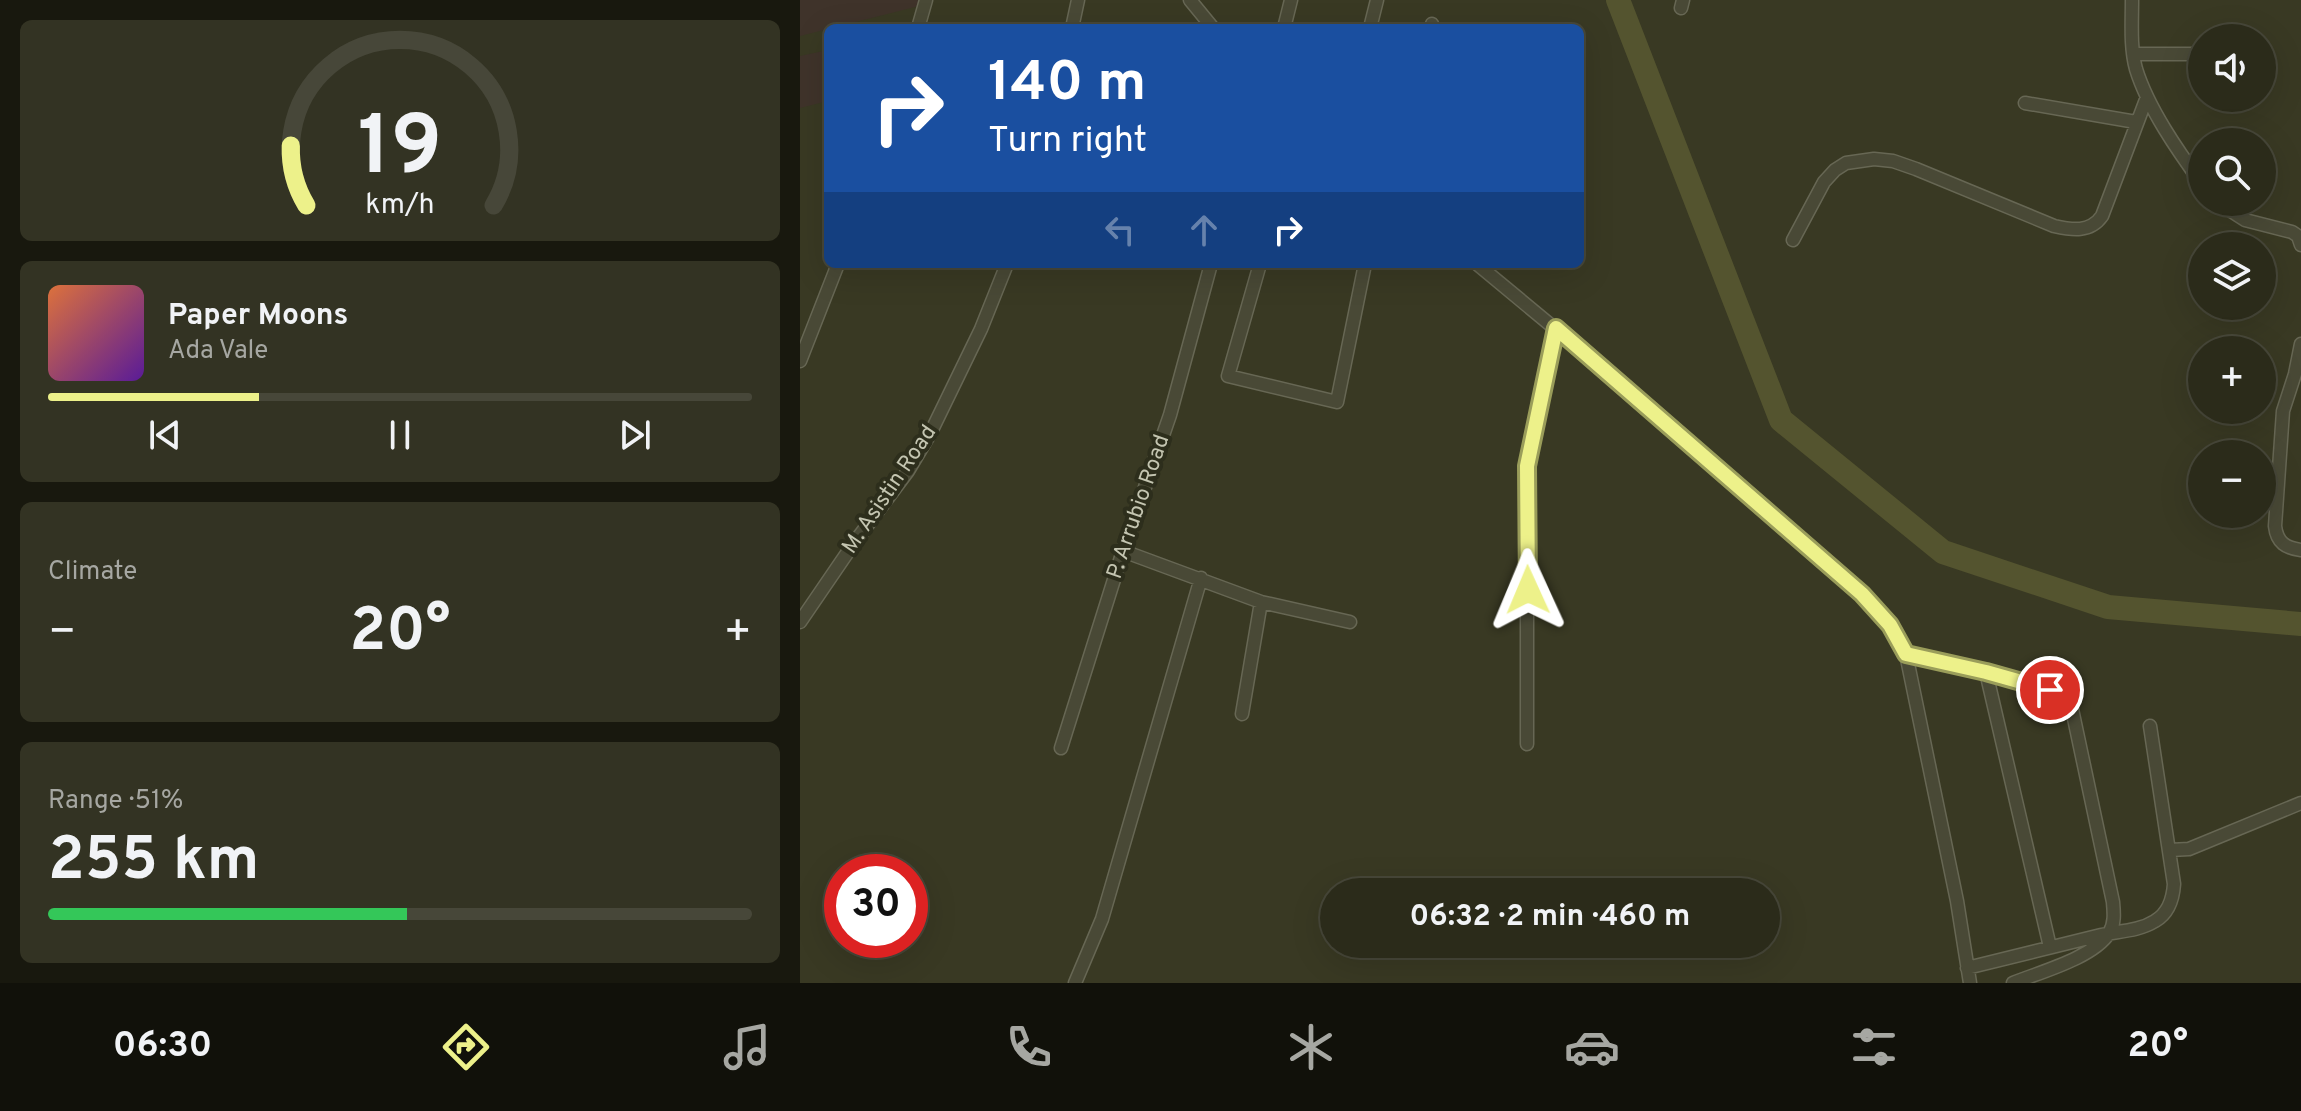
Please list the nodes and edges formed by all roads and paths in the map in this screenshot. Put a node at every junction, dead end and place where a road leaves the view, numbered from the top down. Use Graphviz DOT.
graph roads {
  1 [pos="926,0"];
  2 [pos="1078,0"];
  3 [pos="1190,0"];
  4 [pos="1291,0"];
  5 [pos="1377,0"];
  6 [pos="2132,0"];
  7 [pos="919,24"];
  8 [pos="1073,24"];
  9 [pos="1210,24"];
  10 [pos="1285,24"];
  11 [pos="1371,24"];
  12 [pos="2133,54"];
  13 [pos="2188,54"];
  14 [pos="2147,97"];
  15 [pos="2025,103"];
  16 [pos="2136,122"];
  17 [pos="2188,162"];
  18 [pos="2239,216"];
  19 [pos="2300,239"];
  20 [pos="1793,240"];
  21 [pos="836,268"];
  22 [pos="1005,268"];
  23 [pos="1210,268"];
  24 [pos="1259,268"];
  25 [pos="1364,268"];
  26 [pos="1482,268"];
  27 [pos="1556,328"];
  28 [pos="2301,344"];
  29 [pos="800,361"];
  30 [pos="2301,550"];
  31 [pos="1123,551"];
  32 [pos="1201,578"];
  33 [pos="1261,602"];
  34 [pos="800,622"];
  35 [pos="1350,622"];
  36 [pos="1906,654"];
  37 [pos="1986,672"];
  38 [pos="1242,714"];
  39 [pos="2150,726"];
  40 [pos="1527,744"];
  41 [pos="1061,748"];
  42 [pos="2301,803"];
  43 [pos="2170,850"];
  44 [pos="2109,933"];
  45 [pos="2050,947"];
  46 [pos="1967,968"];
  47 [pos="1075,983"];
  48 [pos="1970,983"];
  49 [pos="2013,983"];
  1 -- 7 [label="street"];
  2 -- 8 [label="street"];
  3 -- 9 [label="street"];
  4 -- 10 [label="street"];
  5 -- 11 [label="street"];
  6 -- 12 [label="street"];
  12 -- 13 [label="street"];
  12 -- 14 [label="street"];
  14 -- 16 [label="street"];
  14 -- 17 [label="street"];
  15 -- 16 [label="street"];
  16 -- 20 [label="street"];
  18 -- 19 [label="street"];
  21 -- 29 [label="street"];
  22 -- 34 [label="street, M. Asistin Road"];
  23 -- 31 [label="street, P. Arrubio Road"];
  24 -- 25 [label="street"];
  26 -- 27 [label="street"];
  27 -- 36 [label="street"];
  27 -- 40 [label="street"];
  28 -- 30 [label="street"];
  31 -- 32 [label="street"];
  31 -- 41 [label="street, P. Arrubio Road"];
  32 -- 33 [label="street"];
  32 -- 47 [label="street"];
  33 -- 35 [label="street"];
  33 -- 38 [label="street"];
  36 -- 37 [label="street"];
  36 -- 46 [label="street"];
  37 -- 44 [label="street"];
  37 -- 45 [label="street"];
  39 -- 43 [label="street"];
  42 -- 43 [label="street"];
  43 -- 44 [label="street"];
  44 -- 45 [label="street"];
  44 -- 49 [label="street"];
  45 -- 46 [label="street"];
  46 -- 48 [label="street"];
}
